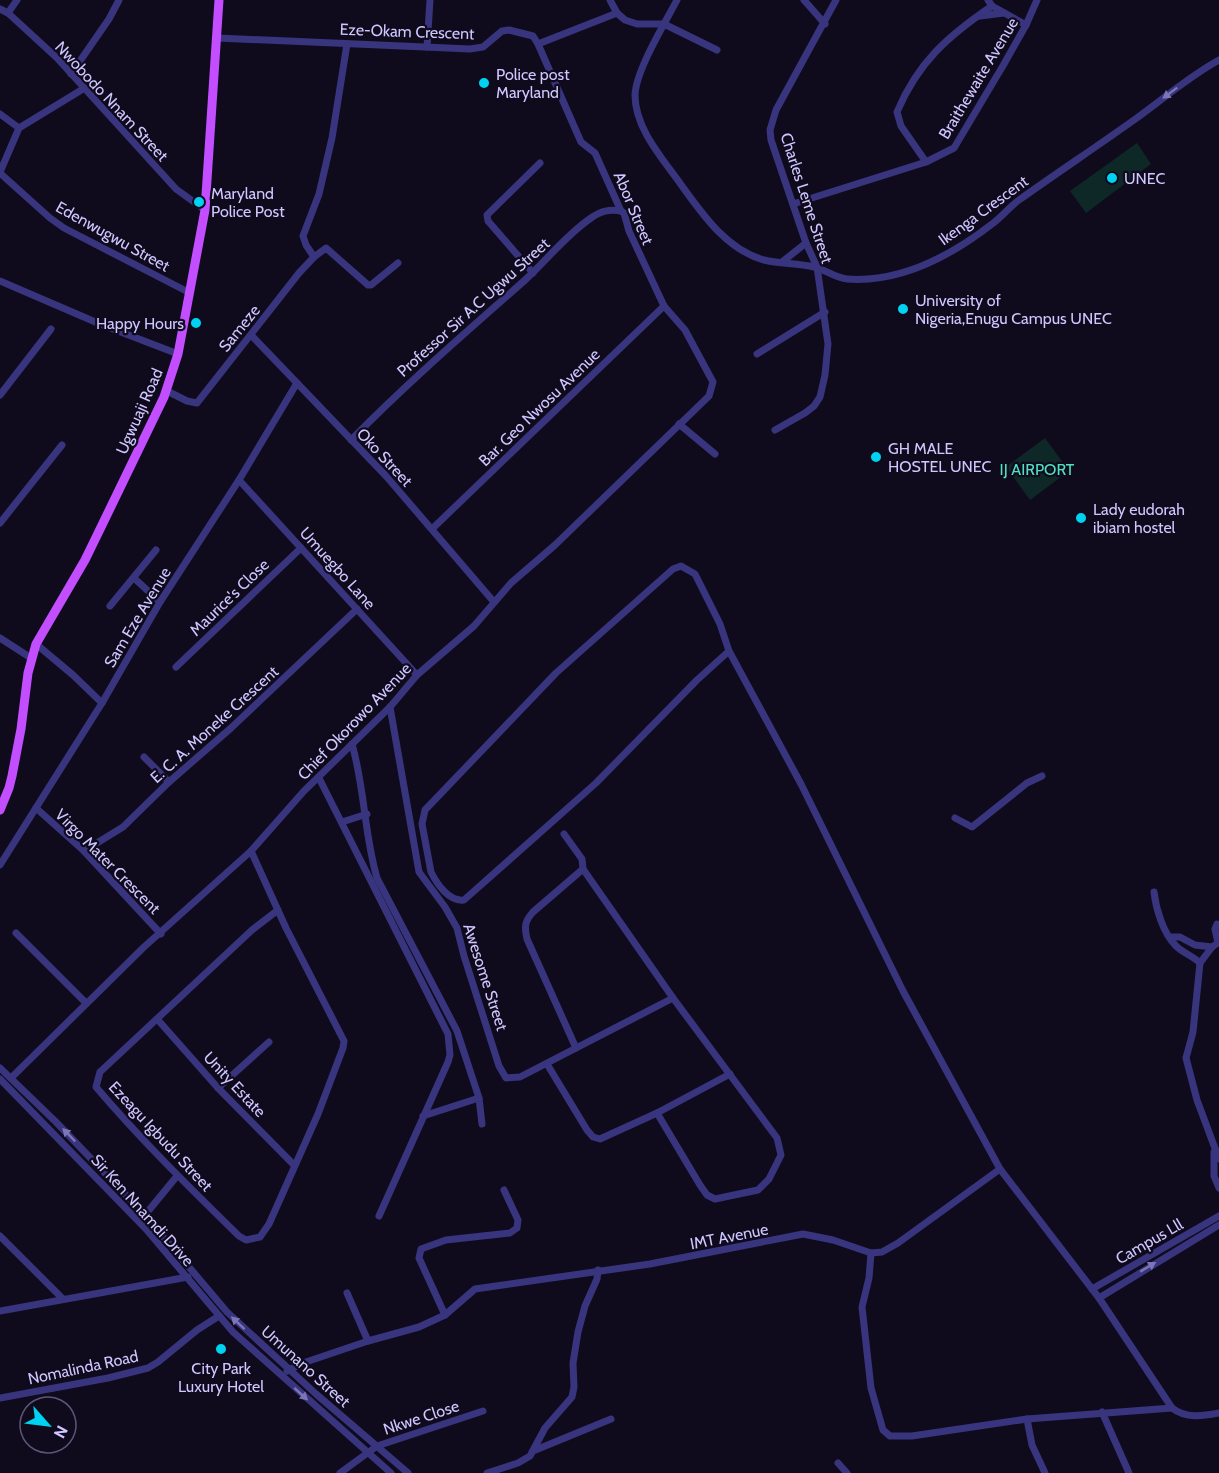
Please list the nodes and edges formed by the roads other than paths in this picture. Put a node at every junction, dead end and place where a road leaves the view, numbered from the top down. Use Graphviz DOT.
graph roads {
  1 [pos="16,0"];
  2 [pos="119,0"];
  3 [pos="219,0"];
  4 [pos="430,0"];
  5 [pos="610,0"];
  6 [pos="677,0"];
  7 [pos="804,0"];
  8 [pos="836,0"];
  9 [pos="1037,0"];
  10 [pos="990,3"];
  11 [pos="0,9"];
  12 [pos="8,13"];
  13 [pos="617,13"];
  14 [pos="1005,14"];
  15 [pos="977,16"];
  16 [pos="664,24"];
  17 [pos="825,24"];
  18 [pos="1026,25"];
  19 [pos="217,38"];
  20 [pos="347,44"];
  21 [pos="538,44"];
  22 [pos="427,47"];
  23 [pos="717,50"];
  24 [pos="1219,60"];
  25 [pos="71,74"];
  26 [pos="83,89"];
  27 [pos="0,114"];
  28 [pos="19,128"];
  29 [pos="926,162"];
  30 [pos="540,163"];
  31 [pos="0,173"];
  32 [pos="793,204"];
  33 [pos="205,210"];
  34 [pos="621,211"];
  35 [pos="806,243"];
  36 [pos="314,257"];
  37 [pos="782,262"];
  38 [pos="398,263"];
  39 [pos="817,267"];
  40 [pos="533,273"];
  41 [pos="0,281"];
  42 [pos="190,293"];
  43 [pos="664,306"];
  44 [pos="825,312"];
  45 [pos="51,329"];
  46 [pos="251,335"];
  47 [pos="178,354"];
  48 [pos="757,354"];
  49 [pos="712,382"];
  50 [pos="297,383"];
  51 [pos="167,391"];
  52 [pos="0,395"];
  53 [pos="679,424"];
  54 [pos="775,430"];
  55 [pos="351,440"];
  56 [pos="62,445"];
  57 [pos="715,454"];
  58 [pos="238,480"];
  59 [pos="1,519"];
  60 [pos="433,528"];
  61 [pos="301,548"];
  62 [pos="156,550"];
  63 [pos="134,578"];
  64 [pos="160,602"];
  65 [pos="494,602"];
  66 [pos="110,606"];
  67 [pos="357,609"];
  68 [pos="0,638"];
  69 [pos="36,644"];
  70 [pos="729,651"];
  71 [pos="31,658"];
  72 [pos="176,667"];
  73 [pos="417,675"];
  74 [pos="102,703"];
  75 [pos="390,707"];
  76 [pos="352,744"];
  77 [pos="144,757"];
  78 [pos="1042,776"];
  79 [pos="319,778"];
  80 [pos="169,782"];
  81 [pos="36,808"];
  82 [pos="0,810"];
  83 [pos="367,814"];
  84 [pos="955,818"];
  85 [pos="342,822"];
  86 [pos="564,834"];
  87 [pos="84,851"];
  88 [pos="252,851"];
  89 [pos="0,865"];
  90 [pos="583,869"];
  91 [pos="1154,892"];
  92 [pos="278,910"];
  93 [pos="1217,924"];
  94 [pos="16,933"];
  95 [pos="161,934"];
  96 [pos="1170,937"];
  97 [pos="1216,944"];
  98 [pos="1200,963"];
  99 [pos="673,998"];
  100 [pos="86,1003"];
  101 [pos="158,1020"];
  102 [pos="269,1042"];
  103 [pos="576,1048"];
  104 [pos="548,1064"];
  105 [pos="0,1068"];
  106 [pos="730,1074"];
  107 [pos="11,1078"];
  108 [pos="0,1079"];
  109 [pos="218,1088"];
  110 [pos="479,1098"];
  111 [pos="657,1113"];
  112 [pos="423,1116"];
  113 [pos="56,1122"];
  114 [pos="482,1124"];
  115 [pos="50,1128"];
  116 [pos="1214,1146"];
  117 [pos="1219,1159"];
  118 [pos="294,1165"];
  119 [pos="1000,1169"];
  120 [pos="177,1176"];
  121 [pos="1219,1188"];
  122 [pos="504,1190"];
  123 [pos="145,1215"];
  124 [pos="379,1216"];
  125 [pos="1219,1216"];
  126 [pos="1219,1225"];
  127 [pos="0,1236"];
  128 [pos="871,1253"];
  129 [pos="598,1270"];
  130 [pos="194,1271"];
  131 [pos="188,1277"];
  132 [pos="1092,1289"];
  133 [pos="347,1293"];
  134 [pos="1099,1298"];
  135 [pos="63,1299"];
  136 [pos="0,1311"];
  137 [pos="445,1315"];
  138 [pos="219,1316"];
  139 [pos="368,1341"];
  140 [pos="290,1370"];
  141 [pos="277,1371"];
  142 [pos="0,1398"];
  143 [pos="1172,1408"];
  144 [pos="483,1411"];
  145 [pos="1102,1412"];
  146 [pos="1219,1413"];
  147 [pos="611,1419"];
  148 [pos="1027,1419"];
  149 [pos="377,1446"];
  150 [pos="533,1451"];
  151 [pos="369,1452"];
  152 [pos="838,1463"];
  153 [pos="340,1473"];
  154 [pos="391,1473"];
  155 [pos="408,1473"];
  156 [pos="487,1473"];
  157 [pos="847,1473"];
  158 [pos="1045,1473"];
  159 [pos="1129,1473"];
  1 -- 12 [label="street"];
  2 -- 25 [label="street"];
  3 -- 19 [label="main road, Ugwuaji Road"];
  4 -- 22 [label="street"];
  5 -- 13 [label="street"];
  6 -- 16 [label="street, Ikenga Crescent"];
  7 -- 17 [label="street"];
  8 -- 17 [label="street, Charles Leme Street"];
  9 -- 18 [label="street, Braithewaite Avenue"];
  10 -- 14 [label="street"];
  10 -- 15 [label="street"];
  11 -- 12 [label="street, Nwobodo Nnam Street"];
  12 -- 25 [label="street, Nwobodo Nnam Street"];
  13 -- 16 [label="street"];
  13 -- 21 [label="street"];
  14 -- 15 [label="street"];
  14 -- 18 [label="street"];
  15 -- 29 [label="street"];
  16 -- 23 [label="street"];
  16 -- 37 [label="street, Ikenga Crescent"];
  17 -- 32 [label="street, Charles Leme Street"];
  18 -- 29 [label="street, Braithewaite Avenue"];
  19 -- 20 [label="street, Eze-Okam Crescent"];
  19 -- 33 [label="main road, Ugwuaji Road"];
  20 -- 22 [label="street, Eze-Okam Crescent"];
  20 -- 36 [label="street"];
  21 -- 22 [label="street, Eze-Okam Crescent"];
  21 -- 34 [label="street, Abor Street"];
  24 -- 39 [label="street, Ikenga Crescent, one-way"];
  25 -- 26 [label="street, Nwobodo Nnam Street"];
  26 -- 28 [label="street"];
  26 -- 33 [label="street, Nwobodo Nnam Street"];
  27 -- 28 [label="street"];
  28 -- 31 [label="street"];
  29 -- 32 [label="street, Braithewaite Avenue"];
  30 -- 40 [label="street"];
  31 -- 42 [label="street, Edenwugwu Street"];
  32 -- 35 [label="street, Charles Leme Street"];
  33 -- 42 [label="main road, Ugwuaji Road"];
  34 -- 40 [label="street, Professor Sir A.C Ugwu Street"];
  34 -- 43 [label="street, Abor Street"];
  35 -- 37 [label="street"];
  35 -- 39 [label="street, Charles Leme Street"];
  36 -- 38 [label="street, Sameze"];
  36 -- 46 [label="street, Sameze"];
  37 -- 39 [label="street, Ikenga Crescent"];
  39 -- 44 [label="street, Charles Leme Street"];
  40 -- 55 [label="street, Professor Sir A.C Ugwu Street"];
  41 -- 47 [label="street"];
  42 -- 47 [label="main road, Ugwuaji Road"];
  43 -- 49 [label="street, Abor Street"];
  43 -- 60 [label="street, Bar. Geo Nwosu Avenue"];
  44 -- 48 [label="street"];
  44 -- 54 [label="street, Charles Leme Street"];
  45 -- 52 [label="street"];
  46 -- 50 [label="street, Oko Street"];
  46 -- 51 [label="street, Sameze"];
  47 -- 51 [label="main road, Ugwuaji Road"];
  49 -- 53 [label="street, Chief Okorowo Avenue"];
  50 -- 55 [label="street, Oko Street"];
  50 -- 58 [label="street, Sam Eze Avenue"];
  51 -- 69 [label="main road, Ugwuaji Road"];
  53 -- 57 [label="street"];
  53 -- 65 [label="street, Chief Okorowo Avenue"];
  55 -- 60 [label="street, Oko Street"];
  56 -- 59 [label="street"];
  58 -- 61 [label="street, Umuegbo Lane"];
  58 -- 64 [label="street, Sam Eze Avenue"];
  60 -- 65 [label="street, Oko Street"];
  61 -- 67 [label="street, Umuegbo Lane"];
  61 -- 72 [label="street, Maurice's Close"];
  62 -- 63 [label="street"];
  63 -- 64 [label="street"];
  63 -- 66 [label="street"];
  64 -- 74 [label="street, Sam Eze Avenue"];
  65 -- 73 [label="street, Chief Okorowo Avenue"];
  67 -- 73 [label="street, Umuegbo Lane"];
  67 -- 80 [label="street, E. C. A. Moneke Crescent"];
  68 -- 71 [label="street"];
  69 -- 71 [label="main road, Ugwuaji Road"];
  69 -- 74 [label="street"];
  70 -- 70 [label="street"];
  70 -- 119 [label="street"];
  71 -- 82 [label="main road, Ugwuaji Road"];
  73 -- 75 [label="street, Chief Okorowo Avenue"];
  74 -- 81 [label="street, Sam Eze Avenue"];
  75 -- 76 [label="street, Chief Okorowo Avenue"];
  75 -- 104 [label="street, Awesome Street"];
  76 -- 79 [label="street, Chief Okorowo Avenue"];
  76 -- 83 [label="street"];
  77 -- 80 [label="street"];
  78 -- 84 [label="street"];
  79 -- 85 [label="street"];
  79 -- 88 [label="street, Chief Okorowo Avenue"];
  80 -- 87 [label="street, E. C. A. Moneke Crescent"];
  81 -- 87 [label="street, Virgo Mater Crescent"];
  81 -- 89 [label="street, Sam Eze Avenue"];
  83 -- 85 [label="street"];
  83 -- 110 [label="street"];
  85 -- 112 [label="street"];
  86 -- 90 [label="street"];
  87 -- 95 [label="street, Virgo Mater Crescent"];
  88 -- 92 [label="street"];
  88 -- 95 [label="street, Chief Okorowo Avenue"];
  90 -- 99 [label="street"];
  90 -- 103 [label="street"];
  91 -- 96 [label="street"];
  92 -- 101 [label="street, Ezeagu Igbudu Street"];
  92 -- 118 [label="street"];
  93 -- 97 [label="street"];
  94 -- 100 [label="street"];
  95 -- 100 [label="street, Chief Okorowo Avenue"];
  96 -- 97 [label="street"];
  96 -- 98 [label="street"];
  97 -- 98 [label="street"];
  98 -- 116 [label="street"];
  99 -- 103 [label="street, Awesome Street"];
  99 -- 106 [label="street"];
  100 -- 107 [label="street, Chief Okorowo Avenue"];
  101 -- 109 [label="street, Unity Estate"];
  101 -- 120 [label="street, Ezeagu Igbudu Street"];
  102 -- 109 [label="street"];
  103 -- 104 [label="street, Awesome Street"];
  104 -- 111 [label="street"];
  105 -- 107 [label="street, Sir Ken Nnamdi Drive"];
  106 -- 111 [label="street"];
  106 -- 111 [label="street"];
  107 -- 113 [label="street, Sir Ken Nnamdi Drive"];
  108 -- 115 [label="street, Sir Ken Nnamdi Drive"];
  109 -- 118 [label="street, Unity Estate"];
  110 -- 112 [label="street"];
  110 -- 114 [label="street"];
  112 -- 124 [label="street"];
  113 -- 115 [label="street"];
  123 -- 113 [label="street, Sir Ken Nnamdi Drive, one-way"];
  115 -- 131 [label="street, Sir Ken Nnamdi Drive"];
  116 -- 117 [label="street"];
  116 -- 121 [label="street"];
  118 -- 120 [label="street, Ezeagu Igbudu Street"];
  119 -- 128 [label="street"];
  119 -- 132 [label="street"];
  120 -- 123 [label="street"];
  122 -- 137 [label="street"];
  123 -- 130 [label="street, Sir Ken Nnamdi Drive"];
  125 -- 132 [label="street, Campus Lll"];
  134 -- 126 [label="street, one-way"];
  127 -- 135 [label="street"];
  128 -- 129 [label="street, IMT Avenue"];
  128 -- 148 [label="street"];
  129 -- 137 [label="street, IMT Avenue"];
  129 -- 150 [label="street"];
  140 -- 130 [label="street, Umunano Street, one-way"];
  131 -- 135 [label="street, Sir Ken Nnamdi Drive"];
  131 -- 138 [label="street, Umunano Street"];
  132 -- 134 [label="street"];
  133 -- 139 [label="street"];
  134 -- 143 [label="street"];
  135 -- 136 [label="street, Sir Ken Nnamdi Drive"];
  137 -- 139 [label="street, IMT Avenue"];
  138 -- 141 [label="street, Umunano Street"];
  138 -- 142 [label="street, Nomalinda Road"];
  139 -- 140 [label="street, IMT Avenue"];
  140 -- 141 [label="street, IMT Avenue"];
  140 -- 149 [label="street, Umunano Street"];
  141 -- 151 [label="street, Umunano Street, one-way"];
  143 -- 145 [label="street"];
  143 -- 146 [label="street"];
  144 -- 149 [label="street, Nkwe Close"];
  145 -- 148 [label="street"];
  145 -- 159 [label="street"];
  147 -- 150 [label="street"];
  148 -- 158 [label="street"];
  149 -- 151 [label="street, Nkwe Close"];
  149 -- 155 [label="street, Umunano Street"];
  150 -- 156 [label="street"];
  151 -- 153 [label="street, Nkwe Close"];
  151 -- 154 [label="street, Umunano Street"];
  152 -- 157 [label="street"];
}
